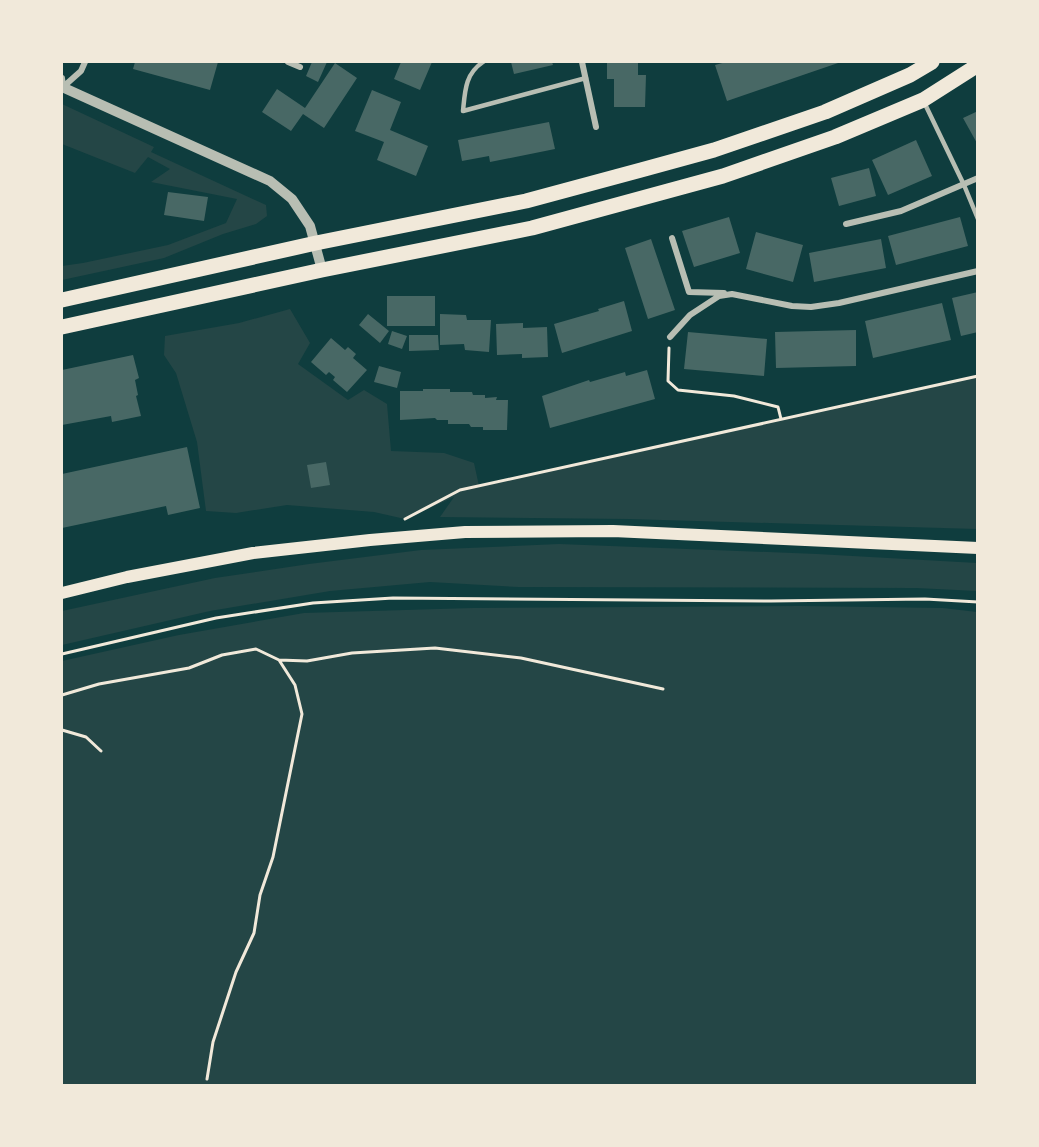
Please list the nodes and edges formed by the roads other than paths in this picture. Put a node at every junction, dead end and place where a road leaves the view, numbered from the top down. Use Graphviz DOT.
graph roads {
  1 [pos="85,62"];
  2 [pos="288,62"];
  3 [pos="483,62"];
  4 [pos="582,62"];
  5 [pos="932,62"];
  6 [pos="301,64"];
  7 [pos="978,66"];
  8 [pos="586,78"];
  9 [pos="62,84"];
  10 [pos="923,99"];
  11 [pos="596,127"];
  12 [pos="978,178"];
  13 [pos="964,185"];
  14 [pos="978,219"];
  15 [pos="846,224"];
  16 [pos="672,238"];
  17 [pos="316,243"];
  18 [pos="322,270"];
  19 [pos="978,271"];
  20 [pos="732,294"];
  21 [pos="62,300"];
  22 [pos="62,327"];
  23 [pos="670,337"];
  24 [pos="978,548"];
  25 [pos="62,592"];
  1 -- 9 [label="street"];
  2 -- 6 [label="street"];
  3 -- 8 [label="lane"];
  4 -- 8 [label="street"];
  5 -- 17 [label="main road"];
  7 -- 10 [label="main road"];
  8 -- 11 [label="street"];
  9 -- 17 [label="street"];
  10 -- 13 [label="lane"];
  10 -- 18 [label="main road"];
  12 -- 13 [label="street"];
  13 -- 14 [label="lane"];
  13 -- 15 [label="street"];
  16 -- 20 [label="street"];
  17 -- 18 [label="street"];
  17 -- 21 [label="main road"];
  18 -- 22 [label="main road"];
  19 -- 20 [label="street"];
  20 -- 23 [label="street"];
  24 -- 25 [label="main road"];
}
